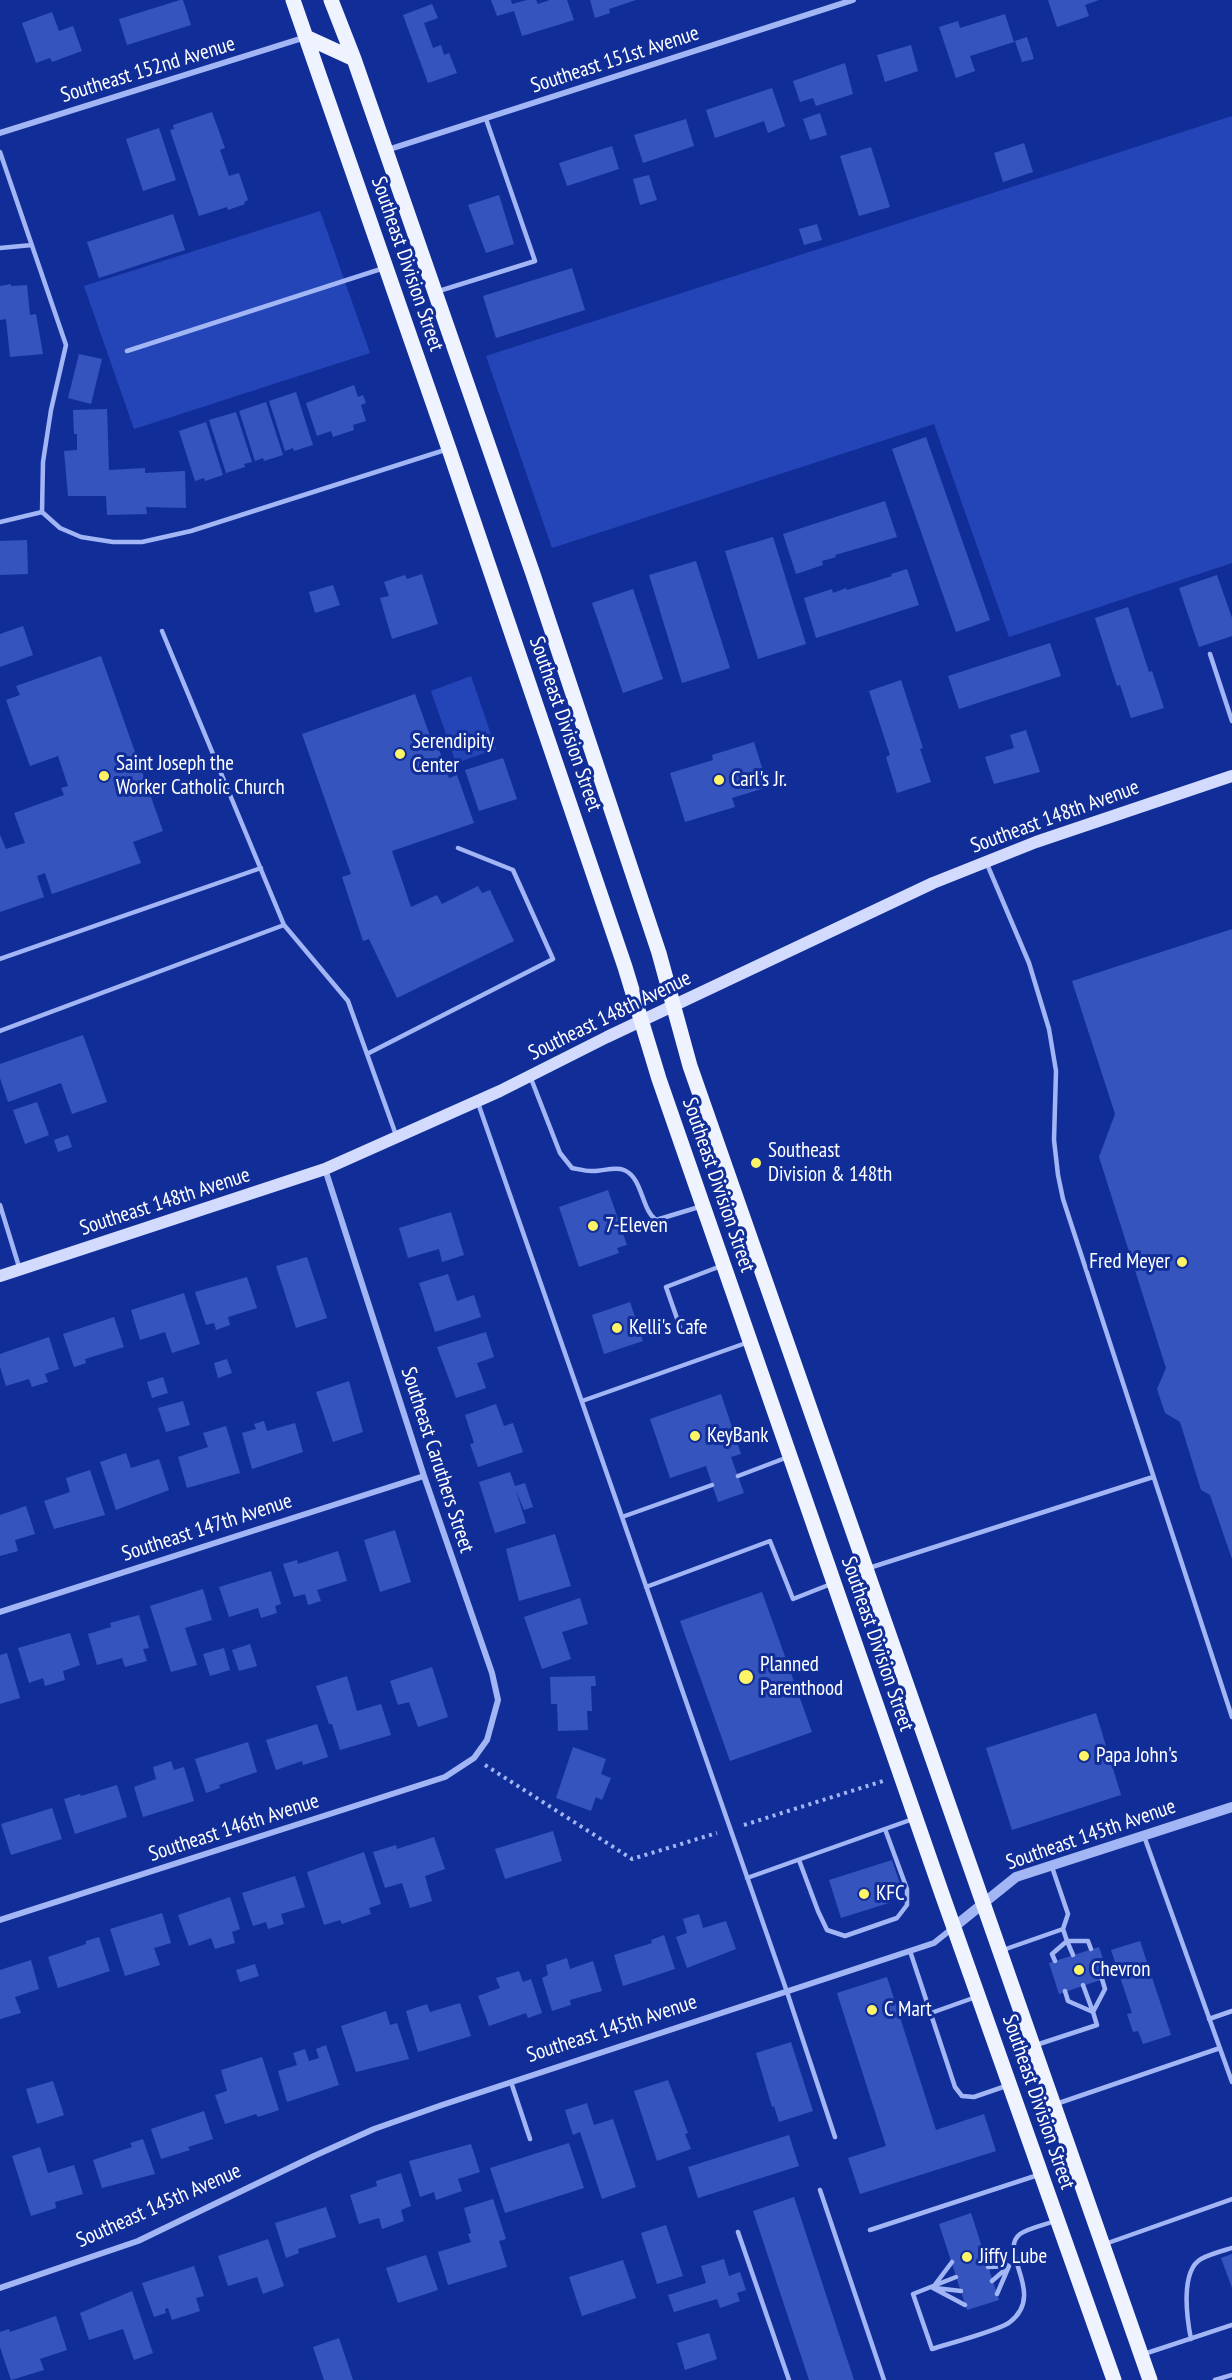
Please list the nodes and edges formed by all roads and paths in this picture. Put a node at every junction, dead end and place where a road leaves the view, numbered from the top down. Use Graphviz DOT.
graph roads {
  1 [pos="293,0"];
  2 [pos="332,0"];
  3 [pos="853,0"];
  4 [pos="306,37"];
  5 [pos="354,59"];
  6 [pos="486,119"];
  7 [pos="0,133"];
  8 [pos="386,151"];
  9 [pos="0,152"];
  10 [pos="32,245"];
  11 [pos="0,248"];
  12 [pos="386,267"];
  13 [pos="436,292"];
  14 [pos="127,351"];
  15 [pos="449,449"];
  16 [pos="42,512"];
  17 [pos="0,522"];
  18 [pos="162,631"];
  19 [pos="1210,654"];
  20 [pos="1232,721"];
  21 [pos="1232,776"];
  22 [pos="458,848"];
  23 [pos="986,861"];
  24 [pos="261,868"];
  25 [pos="284,925"];
  26 [pos="0,958"];
  27 [pos="674,1007"];
  28 [pos="642,1021"];
  29 [pos="0,1031"];
  30 [pos="367,1054"];
  31 [pos="530,1076"];
  32 [pos="478,1101"];
  33 [pos="397,1138"];
  34 [pos="325,1169"];
  35 [pos="0,1205"];
  36 [pos="703,1205"];
  37 [pos="724,1265"];
  38 [pos="20,1269"];
  39 [pos="0,1276"];
  40 [pos="680,1327"];
  41 [pos="750,1341"];
  42 [pos="582,1401"];
  43 [pos="790,1456"];
  44 [pos="424,1476"];
  45 [pos="738,1476"];
  46 [pos="1153,1477"];
  47 [pos="712,1485"];
  48 [pos="622,1517"];
  49 [pos="866,1569"];
  50 [pos="834,1583"];
  51 [pos="646,1587"];
  52 [pos="0,1612"];
  53 [pos="1232,1717"];
  54 [pos="474,1758"];
  55 [pos="901,1775"];
  56 [pos="1232,1807"];
  57 [pos="916,1818"];
  58 [pos="730,1829"];
  59 [pos="885,1829"];
  60 [pos="1144,1836"];
  61 [pos="799,1860"];
  62 [pos="1052,1866"];
  63 [pos="747,1878"];
  64 [pos="982,1902"];
  65 [pos="0,1920"];
  66 [pos="954,1926"];
  67 [pos="1063,1929"];
  68 [pos="1067,1941"];
  69 [pos="1091,1949"];
  70 [pos="910,1951"];
  71 [pos="999,1951"];
  72 [pos="1073,1955"];
  73 [pos="1055,1961"];
  74 [pos="1102,1979"];
  75 [pos="1083,1985"];
  76 [pos="1065,1991"];
  77 [pos="787,1992"];
  78 [pos="979,1996"];
  79 [pos="1232,2011"];
  80 [pos="1093,2012"];
  81 [pos="931,2013"];
  82 [pos="1209,2019"];
  83 [pos="1033,2046"];
  84 [pos="1220,2048"];
  85 [pos="511,2082"];
  86 [pos="1232,2082"];
  87 [pos="1010,2085"];
  88 [pos="1054,2105"];
  89 [pos="836,2137"];
  90 [pos="530,2139"];
  91 [pos="1041,2174"];
  92 [pos="820,2190"];
  93 [pos="1232,2199"];
  94 [pos="1058,2220"];
  95 [pos="870,2230"];
  96 [pos="738,2232"];
  97 [pos="1103,2245"];
  98 [pos="1232,2248"];
  99 [pos="983,2252"];
  100 [pos="952,2262"];
  101 [pos="1017,2264"];
  102 [pos="1009,2266"];
  103 [pos="988,2267"];
  104 [pos="956,2277"];
  105 [pos="992,2281"];
  106 [pos="0,2288"];
  107 [pos="933,2288"];
  108 [pos="961,2291"];
  109 [pos="997,2294"];
  110 [pos="965,2305"];
  111 [pos="1232,2325"];
  112 [pos="1191,2339"];
  113 [pos="1141,2355"];
  114 [pos="1232,2375"];
  115 [pos="789,2380"];
  116 [pos="884,2380"];
  117 [pos="1114,2380"];
  118 [pos="1150,2380"];
  119 [pos="1215,2380"];
  1 -- 4 [label="main road, Southeast Division Street"];
  2 -- 5 [label="main road, Southeast Division Street"];
  3 -- 6 [label="street, Southeast 151st Avenue"];
  4 -- 5 [label="main road"];
  4 -- 7 [label="street, Southeast 152nd Avenue"];
  4 -- 12 [label="main road, Southeast Division Street"];
  5 -- 8 [label="main road, Southeast Division Street"];
  6 -- 8 [label="street, Southeast 151st Avenue"];
  6 -- 13 [label="lane"];
  8 -- 13 [label="main road, Southeast Division Street"];
  9 -- 10 [label="lane"];
  10 -- 11 [label="lane"];
  10 -- 16 [label="lane"];
  12 -- 14 [label="lane"];
  12 -- 15 [label="main road, Southeast Division Street"];
  13 -- 27 [label="main road, Southeast Division Street"];
  15 -- 16 [label="lane"];
  15 -- 28 [label="main road, Southeast Division Street"];
  16 -- 17 [label="lane"];
  18 -- 24 [label="lane"];
  19 -- 20 [label="lane"];
  21 -- 23 [label="main road, Southeast 148th Avenue"];
  22 -- 30 [label="lane"];
  23 -- 27 [label="main road, Southeast 148th Avenue"];
  23 -- 46 [label="lane"];
  24 -- 25 [label="lane"];
  24 -- 26 [label="lane"];
  25 -- 29 [label="lane"];
  25 -- 30 [label="lane"];
  27 -- 28 [label="main road, Southeast 148th Avenue"];
  27 -- 49 [label="main road, Southeast Division Street"];
  28 -- 31 [label="main road, Southeast 148th Avenue"];
  28 -- 36 [label="main road, Southeast Division Street"];
  30 -- 33 [label="lane"];
  31 -- 32 [label="main road, Southeast 148th Avenue"];
  31 -- 36 [label="lane"];
  32 -- 33 [label="main road, Southeast 148th Avenue"];
  32 -- 42 [label="lane"];
  33 -- 34 [label="main road, Southeast 148th Avenue"];
  34 -- 38 [label="main road, Southeast 148th Avenue"];
  34 -- 44 [label="street, Southeast Caruthers Street"];
  35 -- 38 [label="lane"];
  36 -- 37 [label="main road, Southeast Division Street"];
  37 -- 40 [label="lane"];
  37 -- 41 [label="main road, Southeast Division Street"];
  38 -- 39 [label="main road, Southeast 148th Avenue"];
  41 -- 42 [label="lane"];
  41 -- 43 [label="main road, Southeast Division Street"];
  42 -- 48 [label="lane"];
  43 -- 45 [label="lane"];
  43 -- 50 [label="main road, Southeast Division Street"];
  44 -- 52 [label="street, Southeast 147th Avenue"];
  44 -- 54 [label="street, Southeast Caruthers Street"];
  46 -- 49 [label="lane"];
  46 -- 53 [label="lane"];
  47 -- 48 [label="lane"];
  48 -- 51 [label="lane"];
  49 -- 64 [label="main road, Southeast Division Street"];
  50 -- 51 [label="lane"];
  50 -- 55 [label="main road, Southeast Division Street"];
  51 -- 58 [label="lane"];
  54 -- 58 [label="path"];
  54 -- 65 [label="street, Southeast 146th Avenue"];
  55 -- 57 [label="main road, Southeast Division Street"];
  55 -- 58 [label="path"];
  56 -- 60 [label="street, Southeast 145th Avenue"];
  57 -- 59 [label="lane"];
  57 -- 66 [label="main road, Southeast Division Street"];
  58 -- 63 [label="lane"];
  59 -- 61 [label="lane"];
  59 -- 61 [label="lane"];
  60 -- 62 [label="street, Southeast 145th Avenue"];
  60 -- 82 [label="lane"];
  61 -- 63 [label="lane"];
  62 -- 64 [label="street, Southeast 145th Avenue"];
  62 -- 67 [label="lane"];
  63 -- 77 [label="lane"];
  64 -- 66 [label="street, Southeast 145th Avenue"];
  64 -- 71 [label="main road, Southeast Division Street"];
  66 -- 70 [label="street, Southeast 145th Avenue"];
  66 -- 78 [label="main road, Southeast Division Street"];
  67 -- 68 [label="lane"];
  67 -- 71 [label="lane"];
  68 -- 69 [label="lane"];
  68 -- 72 [label="lane"];
  68 -- 73 [label="lane"];
  70 -- 77 [label="street, Southeast 145th Avenue"];
  70 -- 81 [label="lane"];
  71 -- 83 [label="main road, Southeast Division Street"];
  74 -- 80 [label="lane"];
  75 -- 80 [label="lane"];
  76 -- 80 [label="lane"];
  77 -- 85 [label="street, Southeast 145th Avenue"];
  77 -- 89 [label="lane"];
  78 -- 81 [label="lane"];
  78 -- 87 [label="main road, Southeast Division Street"];
  79 -- 82 [label="lane"];
  80 -- 83 [label="lane"];
  81 -- 87 [label="lane"];
  82 -- 84 [label="lane"];
  83 -- 88 [label="main road, Southeast Division Street"];
  84 -- 86 [label="lane"];
  84 -- 88 [label="lane"];
  85 -- 90 [label="lane"];
  85 -- 106 [label="street, Southeast 145th Avenue"];
  87 -- 91 [label="main road, Southeast Division Street"];
  88 -- 97 [label="main road, Southeast Division Street"];
  91 -- 94 [label="main road, Southeast Division Street"];
  91 -- 95 [label="lane"];
  92 -- 116 [label="lane"];
  93 -- 97 [label="lane"];
  94 -- 101 [label="lane"];
  94 -- 117 [label="main road, Southeast Division Street"];
  96 -- 115 [label="lane"];
  97 -- 113 [label="main road, Southeast Division Street"];
  98 -- 112 [label="lane"];
  99 -- 102 [label="lane"];
  100 -- 107 [label="lane"];
  101 -- 102 [label="lane"];
  101 -- 107 [label="lane"];
  102 -- 103 [label="lane"];
  102 -- 105 [label="lane"];
  102 -- 109 [label="lane"];
  104 -- 107 [label="lane"];
  107 -- 108 [label="lane"];
  107 -- 110 [label="lane"];
  111 -- 112 [label="lane"];
  112 -- 113 [label="lane"];
  113 -- 118 [label="main road, Southeast Division Street"];
  114 -- 119 [label="lane"];
}
